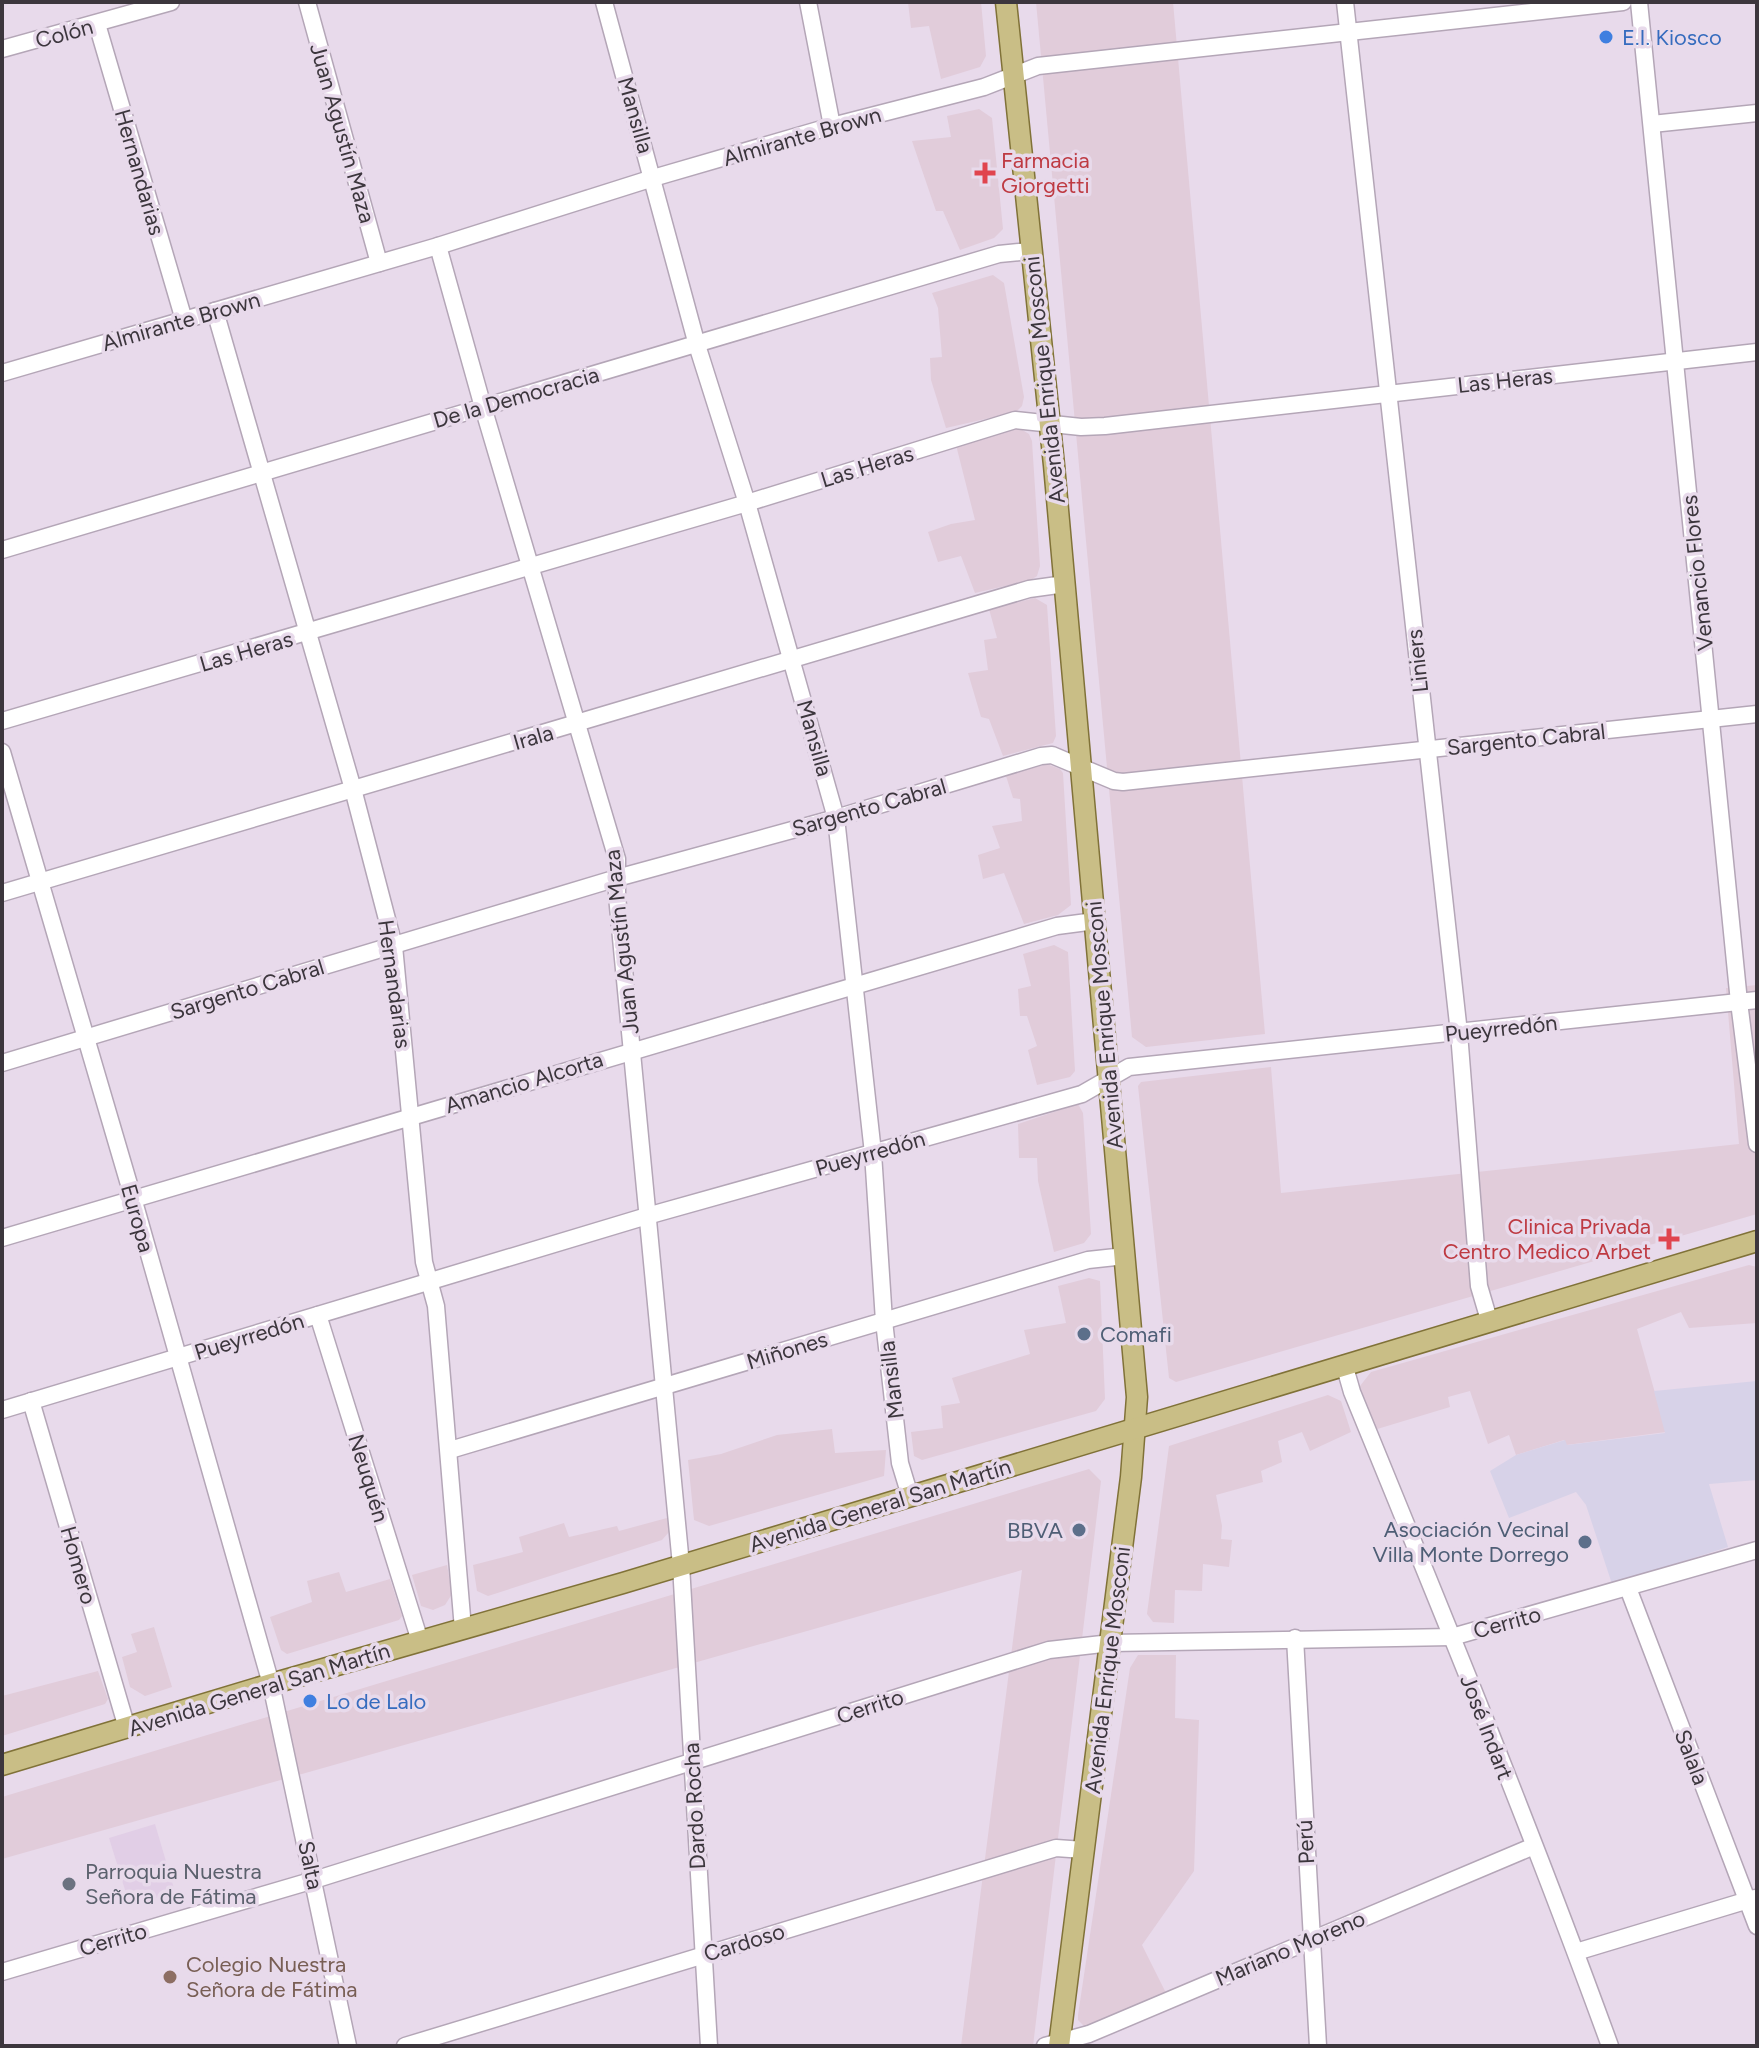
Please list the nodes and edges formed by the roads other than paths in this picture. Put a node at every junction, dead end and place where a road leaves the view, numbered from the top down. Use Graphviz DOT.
graph roads {
  1 [pos="171,2"];
  2 [pos="307,2"];
  3 [pos="604,2"];
  4 [pos="808,2"];
  5 [pos="1006,2"];
  6 [pos="1345,2"];
  7 [pos="1623,2"];
  8 [pos="1639,2"];
  9 [pos="97,24"];
  10 [pos="1348,32"];
  11 [pos="2,49"];
  12 [pos="1013,75"];
  13 [pos="1757,113"];
  14 [pos="1652,124"];
  15 [pos="832,126"];
  16 [pos="653,178"];
  17 [pos="438,246"];
  18 [pos="1030,251"];
  19 [pos="379,263"];
  20 [pos="215,311"];
  21 [pos="184,320"];
  22 [pos="697,345"];
  23 [pos="1757,352"];
  24 [pos="1674,361"];
  25 [pos="2,373"];
  26 [pos="1390,392"];
  27 [pos="483,407"];
  28 [pos="1049,425"];
  29 [pos="261,472"];
  30 [pos="747,503"];
  31 [pos="2,550"];
  32 [pos="529,565"];
  33 [pos="1065,584"];
  34 [pos="308,632"];
  35 [pos="792,659"];
  36 [pos="1757,714"];
  37 [pos="1712,719"];
  38 [pos="2,721"];
  39 [pos="577,724"];
  40 [pos="1427,750"];
  41 [pos="2,752"];
  42 [pos="1080,767"];
  43 [pos="353,789"];
  44 [pos="836,818"];
  45 [pos="617,878"];
  46 [pos="40,881"];
  47 [pos="2,893"];
  48 [pos="1095,921"];
  49 [pos="394,946"];
  50 [pos="855,986"];
  51 [pos="1757,1000"];
  52 [pos="1739,1002"];
  53 [pos="1459,1033"];
  54 [pos="85,1037"];
  55 [pos="632,1050"];
  56 [pos="2,1063"];
  57 [pos="1108,1079"];
  58 [pos="411,1117"];
  59 [pos="1757,1144"];
  60 [pos="873,1153"];
  61 [pos="133,1198"];
  62 [pos="647,1216"];
  63 [pos="2,1238"];
  64 [pos="1757,1241"];
  65 [pos="1125,1256"];
  66 [pos="429,1282"];
  67 [pos="318,1315"];
  68 [pos="1489,1320"];
  69 [pos="884,1321"];
  70 [pos="177,1358"];
  71 [pos="1344,1364"];
  72 [pos="663,1387"];
  73 [pos="31,1401"];
  74 [pos="2,1410"];
  75 [pos="1137,1427"];
  76 [pos="450,1450"];
  77 [pos="910,1496"];
  78 [pos="1757,1550"];
  79 [pos="681,1565"];
  80 [pos="1628,1588"];
  81 [pos="463,1629"];
  82 [pos="1452,1637"];
  83 [pos="1295,1638"];
  84 [pos="420,1641"];
  85 [pos="1111,1643"];
  86 [pos="271,1684"];
  87 [pos="127,1728"];
  88 [pos="692,1763"];
  89 [pos="2,1765"];
  90 [pos="1534,1846"];
  91 [pos="1084,1850"];
  92 [pos="314,1880"];
  93 [pos="1752,1899"];
  94 [pos="1757,1926"];
  95 [pos="1310,1940"];
  96 [pos="1576,1952"];
  97 [pos="703,1954"];
  98 [pos="2,1972"];
  99 [pos="1054,2045"];
  100 [pos="348,2046"];
  101 [pos="405,2046"];
  102 [pos="709,2046"];
  103 [pos="1318,2046"];
  104 [pos="1610,2046"];
  1 -- 9 [label="street, Colón"];
  2 -- 19 [label="street, Juan Agustín Maza"];
  3 -- 16 [label="street, Mansilla"];
  4 -- 15 [label="street"];
  5 -- 12 [label="main road, Avenida Enrique Mosconi"];
  6 -- 10 [label="street, Liniers"];
  7 -- 10 [label="street, Almirante Brown"];
  8 -- 14 [label="street, Venancio Flores"];
  9 -- 11 [label="street, Colón"];
  9 -- 21 [label="street, Hernandarias"];
  10 -- 12 [label="street, Almirante Brown"];
  10 -- 26 [label="street, Liniers"];
  12 -- 15 [label="street, Almirante Brown"];
  12 -- 18 [label="main road, Avenida Enrique Mosconi"];
  13 -- 14 [label="street"];
  14 -- 24 [label="street, Venancio Flores"];
  15 -- 16 [label="street, Almirante Brown"];
  16 -- 17 [label="street, Almirante Brown"];
  16 -- 22 [label="street, Mansilla"];
  17 -- 19 [label="street, Almirante Brown"];
  17 -- 27 [label="street, Juan Agustín Maza"];
  18 -- 22 [label="street, De la Democracia"];
  18 -- 28 [label="main road, Avenida Enrique Mosconi"];
  19 -- 20 [label="street, Almirante Brown"];
  20 -- 21 [label="street, Almirante Brown"];
  20 -- 29 [label="street, Hernandarias"];
  21 -- 25 [label="street, Almirante Brown"];
  22 -- 27 [label="street, De la Democracia"];
  22 -- 30 [label="street, Mansilla"];
  23 -- 24 [label="street, Las Heras"];
  24 -- 26 [label="street, Las Heras"];
  24 -- 37 [label="street, Venancio Flores"];
  26 -- 28 [label="street, Las Heras"];
  26 -- 40 [label="street, Liniers"];
  27 -- 29 [label="street, De la Democracia"];
  27 -- 32 [label="street, Juan Agustín Maza"];
  28 -- 30 [label="street, Las Heras"];
  28 -- 33 [label="main road, Avenida Enrique Mosconi"];
  29 -- 31 [label="street, De la Democracia"];
  29 -- 34 [label="street, Hernandarias"];
  30 -- 32 [label="street, Las Heras"];
  30 -- 35 [label="street, Mansilla"];
  32 -- 34 [label="street, Las Heras"];
  32 -- 39 [label="street, Juan Agustín Maza"];
  33 -- 35 [label="street, Irala"];
  33 -- 42 [label="main road, Avenida Enrique Mosconi"];
  34 -- 38 [label="street, Las Heras"];
  34 -- 43 [label="street, Hernandarias"];
  35 -- 39 [label="street, Irala"];
  35 -- 44 [label="street, Mansilla"];
  36 -- 37 [label="street, Sargento Cabral"];
  37 -- 40 [label="street, Sargento Cabral"];
  37 -- 52 [label="street, Venancio Flores"];
  39 -- 43 [label="street, Irala"];
  39 -- 45 [label="street, Juan Agustín Maza"];
  40 -- 42 [label="street, Sargento Cabral"];
  40 -- 53 [label="street, Liniers"];
  41 -- 46 [label="street, Europa"];
  42 -- 44 [label="street, Sargento Cabral"];
  42 -- 48 [label="main road, Avenida Enrique Mosconi"];
  43 -- 46 [label="street, Irala"];
  43 -- 49 [label="street, Hernandarias"];
  44 -- 45 [label="street, Sargento Cabral"];
  44 -- 50 [label="street, Mansilla"];
  45 -- 49 [label="street, Sargento Cabral"];
  45 -- 55 [label="street, Juan Agustín Maza"];
  46 -- 47 [label="street, Irala"];
  46 -- 54 [label="street, Europa"];
  48 -- 50 [label="street, Amancio Alcorta"];
  48 -- 57 [label="main road, Avenida Enrique Mosconi"];
  49 -- 54 [label="street, Sargento Cabral"];
  49 -- 58 [label="street, Hernandarias"];
  50 -- 55 [label="street, Amancio Alcorta"];
  50 -- 60 [label="street, Mansilla"];
  51 -- 52 [label="street, Pueyrredón"];
  52 -- 53 [label="street, Pueyrredón"];
  52 -- 59 [label="street, Venancio Flores"];
  53 -- 57 [label="street, Pueyrredón"];
  53 -- 68 [label="street, Liniers"];
  54 -- 56 [label="street, Sargento Cabral"];
  54 -- 61 [label="street, Europa"];
  55 -- 58 [label="street, Amancio Alcorta"];
  55 -- 62 [label="street, Juan Agustín Maza"];
  57 -- 60 [label="street, Pueyrredón"];
  57 -- 65 [label="main road, Avenida Enrique Mosconi"];
  58 -- 61 [label="street, Amancio Alcorta"];
  58 -- 66 [label="street, Hernandarias"];
  60 -- 62 [label="street, Pueyrredón"];
  60 -- 69 [label="street, Mansilla"];
  61 -- 63 [label="street, Amancio Alcorta"];
  61 -- 70 [label="street, Europa"];
  62 -- 66 [label="street, Pueyrredón"];
  62 -- 72 [label="street, Juan Agustín Maza"];
  64 -- 68 [label="main road, Avenida General San Martín"];
  65 -- 69 [label="street, Miñones"];
  65 -- 75 [label="main road, Avenida Enrique Mosconi"];
  66 -- 67 [label="street, Pueyrredón"];
  66 -- 76 [label="street, Hernandarias"];
  67 -- 70 [label="street, Pueyrredón"];
  67 -- 84 [label="street, Neuquén"];
  68 -- 71 [label="main road, Avenida General San Martín"];
  69 -- 72 [label="street, Miñones"];
  69 -- 77 [label="street, Mansilla"];
  70 -- 73 [label="street, Pueyrredón"];
  70 -- 86 [label="street, Europa"];
  71 -- 75 [label="main road, Avenida General San Martín"];
  71 -- 82 [label="street, José Indart"];
  72 -- 76 [label="street, Miñones"];
  72 -- 79 [label="street, Juan Agustín Maza"];
  73 -- 74 [label="street, Pueyrredón"];
  73 -- 87 [label="street, Homero"];
  75 -- 77 [label="main road, Avenida General San Martín"];
  75 -- 85 [label="main road, Avenida Enrique Mosconi"];
  76 -- 81 [label="street, Hernandarias"];
  77 -- 79 [label="main road, Avenida General San Martín"];
  78 -- 80 [label="street, Cerrito"];
  79 -- 81 [label="main road, Avenida General San Martín"];
  79 -- 88 [label="street, Dardo Rocha"];
  80 -- 82 [label="street, Cerrito"];
  80 -- 93 [label="street, Salala"];
  81 -- 84 [label="main road, Avenida General San Martín"];
  82 -- 83 [label="street, Cerrito"];
  82 -- 90 [label="street, José Indart"];
  83 -- 85 [label="street, Cerrito"];
  83 -- 95 [label="street, Perú"];
  84 -- 86 [label="main road, Avenida General San Martín"];
  85 -- 88 [label="street, Cerrito"];
  85 -- 91 [label="main road, Avenida Enrique Mosconi"];
  86 -- 87 [label="main road, Avenida General San Martín"];
  86 -- 92 [label="street, Salta"];
  87 -- 89 [label="main road, Avenida General San Martín"];
  88 -- 92 [label="street, Cerrito"];
  88 -- 97 [label="street, Dardo Rocha"];
  90 -- 95 [label="street, Mariano Moreno"];
  90 -- 96 [label="street, José Indart"];
  91 -- 97 [label="street, Cardoso"];
  91 -- 99 [label="main road, Avenida Enrique Mosconi"];
  92 -- 98 [label="street, Cerrito"];
  92 -- 100 [label="street, Salta"];
  93 -- 94 [label="street, Salala"];
  93 -- 96 [label="street"];
  95 -- 99 [label="street, Mariano Moreno"];
  95 -- 103 [label="street, Perú"];
  96 -- 104 [label="street, José Indart"];
  97 -- 101 [label="street, Cardoso"];
  97 -- 102 [label="street, Dardo Rocha"];
}
